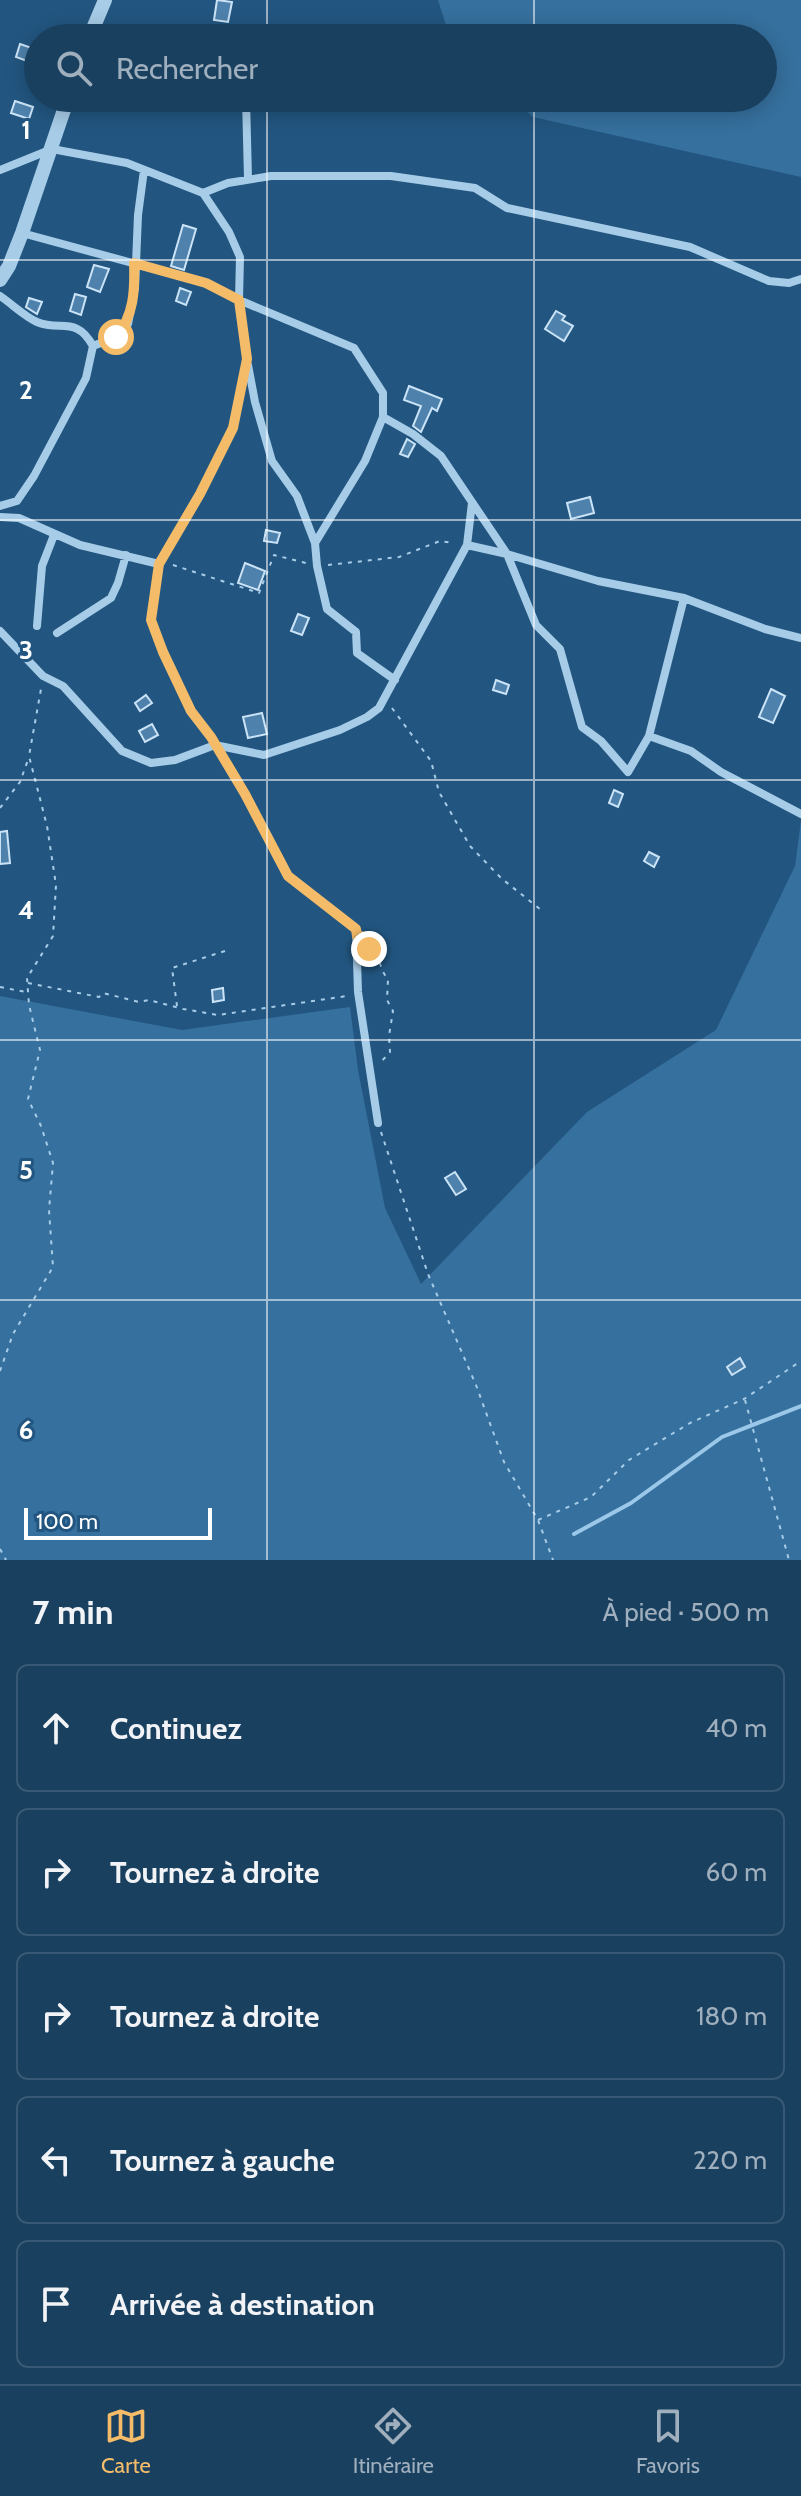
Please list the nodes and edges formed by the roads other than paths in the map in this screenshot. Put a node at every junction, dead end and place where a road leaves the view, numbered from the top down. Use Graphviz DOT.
graph roads {
  1 [pos="105,0"];
  2 [pos="95,24"];
  3 [pos="64,112"];
  4 [pos="246,112"];
  5 [pos="52,149"];
  6 [pos="0,170"];
  7 [pos="144,170"];
  8 [pos="248,179"];
  9 [pos="203,193"];
  10 [pos="22,233"];
  11 [pos="134,263"];
  12 [pos="801,279"];
  13 [pos="0,280"];
  14 [pos="789,283"];
  15 [pos="801,288"];
  16 [pos="0,296"];
  17 [pos="239,300"];
  18 [pos="93,346"];
  19 [pos="247,359"];
  20 [pos="383,417"];
  21 [pos="472,503"];
  22 [pos="0,506"];
  23 [pos="0,517"];
  24 [pos="54,535"];
  25 [pos="315,543"];
  26 [pos="467,545"];
  27 [pos="507,554"];
  28 [pos="126,555"];
  29 [pos="159,564"];
  30 [pos="684,598"];
  31 [pos="37,626"];
  32 [pos="0,631"];
  33 [pos="57,633"];
  34 [pos="801,638"];
  35 [pos="395,680"];
  36 [pos="649,736"];
  37 [pos="215,745"];
  38 [pos="801,814"];
  39 [pos="378,1123"];
  1 -- 2 [label="street"];
  3 -- 5 [label="street"];
  4 -- 8 [label="street"];
  5 -- 6 [label="street"];
  5 -- 7 [label="street"];
  5 -- 10 [label="street"];
  7 -- 9 [label="street"];
  7 -- 11 [label="street"];
  8 -- 9 [label="street"];
  8 -- 14 [label="street"];
  9 -- 17 [label="street"];
  10 -- 11 [label="street"];
  10 -- 13 [label="street"];
  11 -- 17 [label="street"];
  11 -- 18 [label="street"];
  12 -- 14 [label="street"];
  14 -- 15 [label="street"];
  16 -- 18 [label="street"];
  17 -- 19 [label="street"];
  17 -- 20 [label="street"];
  18 -- 22 [label="street"];
  19 -- 25 [label="street"];
  19 -- 29 [label="street"];
  20 -- 21 [label="street"];
  20 -- 25 [label="street"];
  21 -- 26 [label="street"];
  21 -- 27 [label="street"];
  23 -- 24 [label="street"];
  24 -- 28 [label="street"];
  24 -- 31 [label="street"];
  25 -- 35 [label="street"];
  26 -- 27 [label="street"];
  26 -- 35 [label="street"];
  27 -- 30 [label="street"];
  27 -- 36 [label="street"];
  28 -- 29 [label="street"];
  28 -- 33 [label="street"];
  29 -- 37 [label="street"];
  30 -- 34 [label="street"];
  30 -- 36 [label="street"];
  32 -- 37 [label="street"];
  35 -- 37 [label="street"];
  36 -- 38 [label="street"];
  37 -- 39 [label="street"];
}
